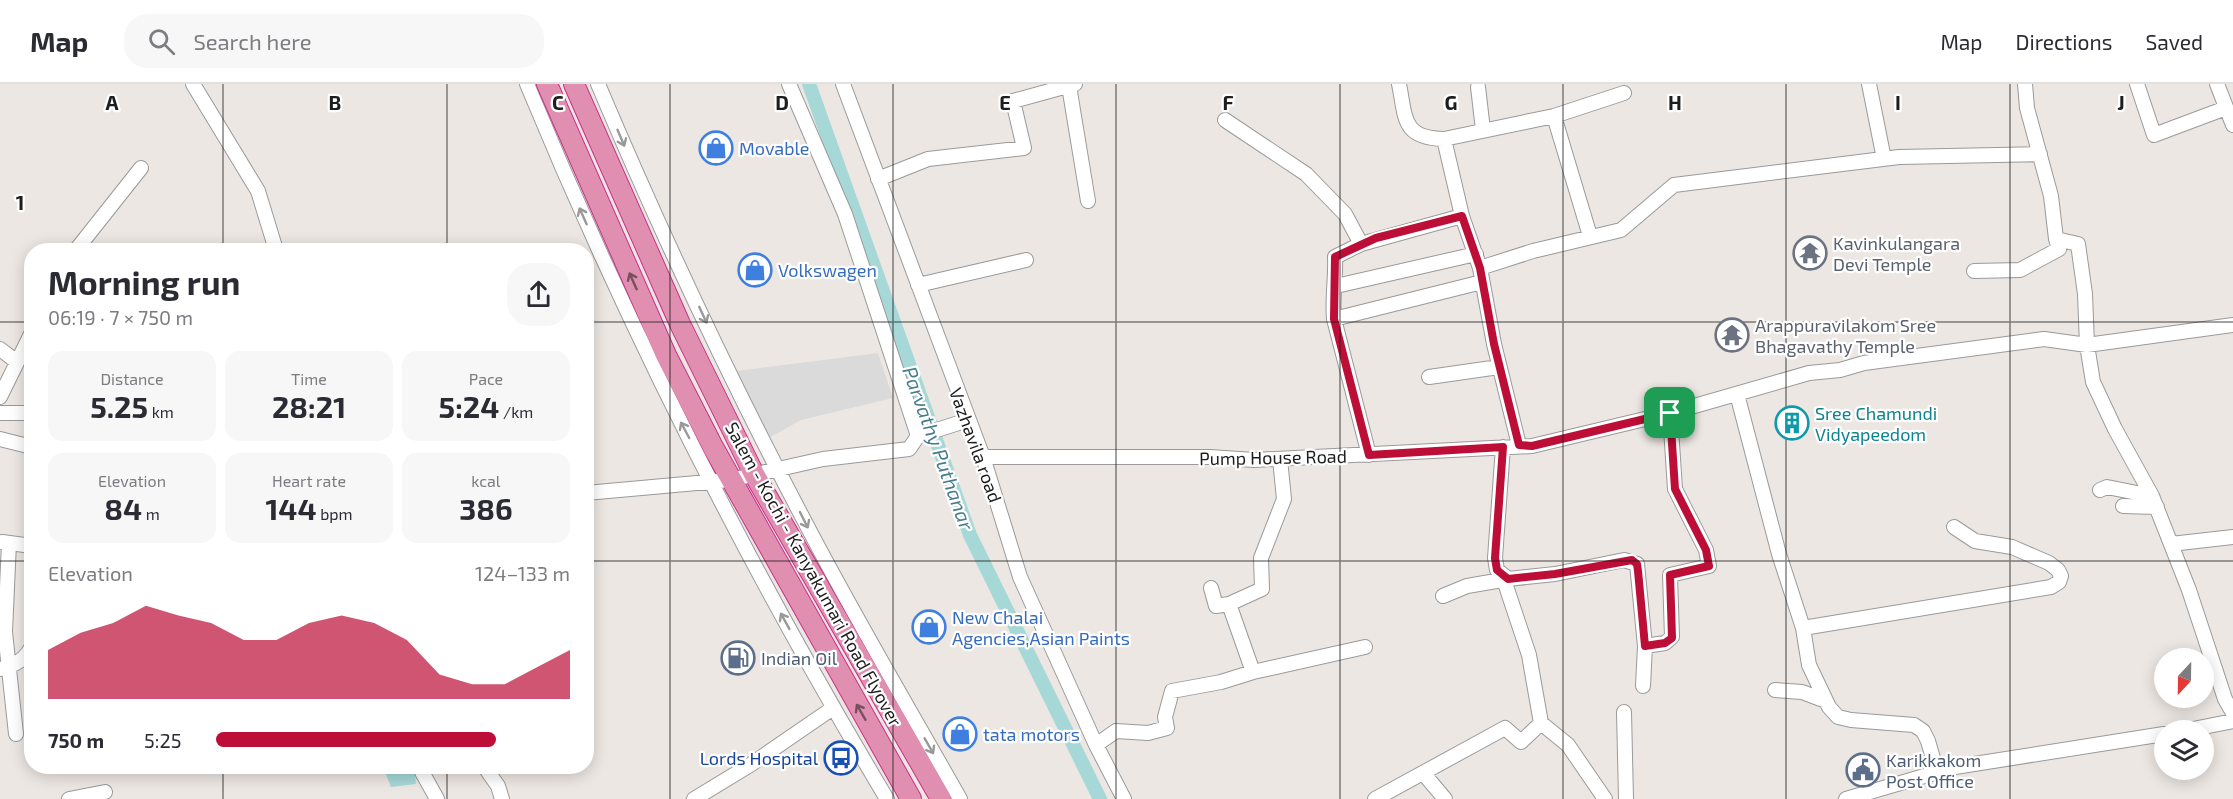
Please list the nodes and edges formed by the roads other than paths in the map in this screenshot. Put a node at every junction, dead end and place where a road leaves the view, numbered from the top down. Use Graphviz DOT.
graph roads {
  1 [pos="194,84"];
  2 [pos="527,84"];
  3 [pos="547,84"];
  4 [pos="573,84"];
  5 [pos="600,84"];
  6 [pos="789,84"];
  7 [pos="843,84"];
  8 [pos="1399,84"];
  9 [pos="1869,84"];
  10 [pos="2025,84"];
  11 [pos="2137,84"];
  12 [pos="2217,84"];
  13 [pos="1072,85"];
  14 [pos="1478,87"];
  15 [pos="1624,93"];
  16 [pos="2226,108"];
  17 [pos="1554,116"];
  18 [pos="1225,120"];
  19 [pos="2233,125"];
  20 [pos="1483,130"];
  21 [pos="1444,139"];
  22 [pos="2040,154"];
  23 [pos="1884,159"];
  24 [pos="141,168"];
  25 [pos="878,178"];
  26 [pos="1088,201"];
  27 [pos="1462,216"];
  28 [pos="1590,236"];
  29 [pos="2056,239"];
  30 [pos="82,243"];
  31 [pos="274,243"];
  32 [pos="1361,244"];
  33 [pos="1476,254"];
  34 [pos="1026,260"];
  35 [pos="1974,271"];
  36 [pos="1481,275"];
  37 [pos="918,285"];
  38 [pos="1336,286"];
  39 [pos="1334,319"];
  40 [pos="2233,325"];
  41 [pos="2087,345"];
  42 [pos="24,348"];
  43 [pos="0,350"];
  44 [pos="17,362"];
  45 [pos="1499,367"];
  46 [pos="1429,377"];
  47 [pos="1737,394"];
  48 [pos="0,397"];
  49 [pos="0,413"];
  50 [pos="24,413"];
  51 [pos="1670,413"];
  52 [pos="968,420"];
  53 [pos="0,439"];
  54 [pos="916,441"];
  55 [pos="24,445"];
  56 [pos="1519,445"];
  57 [pos="1503,447"];
  58 [pos="1369,455"];
  59 [pos="983,457"];
  60 [pos="1280,459"];
  61 [pos="778,468"];
  62 [pos="754,474"];
  63 [pos="721,481"];
  64 [pos="2100,490"];
  65 [pos="594,492"];
  66 [pos="2155,502"];
  67 [pos="2123,506"];
  68 [pos="1954,527"];
  69 [pos="2233,537"];
  70 [pos="4,543"];
  71 [pos="2171,544"];
  72 [pos="24,545"];
  73 [pos="1508,579"];
  74 [pos="1211,588"];
  75 [pos="1443,596"];
  76 [pos="1229,604"];
  77 [pos="1803,628"];
  78 [pos="1365,646"];
  79 [pos="1645,646"];
  80 [pos="24,658"];
  81 [pos="5,668"];
  82 [pos="1252,672"];
  83 [pos="1643,686"];
  84 [pos="1775,690"];
  85 [pos="1826,701"];
  86 [pos="833,708"];
  87 [pos="1624,712"];
  88 [pos="2233,713"];
  89 [pos="2233,721"];
  90 [pos="1541,723"];
  91 [pos="2214,725"];
  92 [pos="16,734"];
  93 [pos="2154,737"];
  94 [pos="1096,746"];
  95 [pos="1937,772"];
  96 [pos="423,774"];
  97 [pos="490,774"];
  98 [pos="1424,774"];
  99 [pos="105,792"];
  100 [pos="69,799"];
  101 [pos="437,799"];
  102 [pos="502,799"];
  103 [pos="694,799"];
  104 [pos="887,799"];
  105 [pos="911,799"];
  106 [pos="941,799"];
  107 [pos="960,799"];
  108 [pos="1124,799"];
  109 [pos="1375,799"];
  110 [pos="1445,799"];
  111 [pos="1605,799"];
  112 [pos="1626,799"];
  113 [pos="1846,799"];
  1 -- 31 [label="street"];
  63 -- 2 [label="street, one-way"];
  63 -- 3 [label="highway, Salem - Kochi - Kanyakumari Road Flyover, one-way"];
  4 -- 62 [label="highway, Salem - Kochi - Kanyakumari Road Flyover"];
  5 -- 61 [label="street, one-way"];
  6 -- 54 [label="street"];
  7 -- 25 [label="street, Vazhavila road"];
  8 -- 21 [label="street"];
  9 -- 23 [label="street"];
  10 -- 22 [label="street"];
  11 -- 16 [label="street"];
  12 -- 16 [label="street"];
  13 -- 25 [label="street"];
  13 -- 26 [label="street"];
  14 -- 20 [label="street"];
  15 -- 17 [label="street"];
  16 -- 19 [label="street"];
  17 -- 20 [label="street"];
  17 -- 28 [label="street"];
  18 -- 32 [label="street"];
  20 -- 21 [label="street"];
  21 -- 27 [label="street"];
  22 -- 23 [label="street"];
  22 -- 29 [label="street"];
  23 -- 28 [label="street"];
  24 -- 30 [label="street"];
  25 -- 37 [label="street, Vazhavila road"];
  27 -- 32 [label="street"];
  27 -- 33 [label="street"];
  28 -- 36 [label="street"];
  29 -- 35 [label="street"];
  29 -- 41 [label="street"];
  32 -- 38 [label="street"];
  33 -- 36 [label="street"];
  33 -- 38 [label="street"];
  34 -- 37 [label="street"];
  36 -- 39 [label="street"];
  36 -- 45 [label="street"];
  37 -- 52 [label="street, Vazhavila road"];
  38 -- 39 [label="street"];
  39 -- 58 [label="street"];
  40 -- 41 [label="street, Pump House Road"];
  41 -- 47 [label="street, Pump House Road"];
  41 -- 66 [label="street"];
  42 -- 44 [label="street"];
  43 -- 44 [label="street"];
  44 -- 48 [label="street"];
  45 -- 46 [label="street"];
  45 -- 56 [label="street"];
  47 -- 51 [label="street, Pump House Road"];
  47 -- 77 [label="street"];
  49 -- 50 [label="street"];
  51 -- 56 [label="street, Pump House Road"];
  51 -- 79 [label="street"];
  52 -- 54 [label="street"];
  52 -- 59 [label="street, Vazhavila road"];
  53 -- 55 [label="street"];
  54 -- 61 [label="street"];
  56 -- 57 [label="street, Pump House Road"];
  57 -- 58 [label="street, Pump House Road"];
  57 -- 73 [label="street"];
  58 -- 60 [label="street, Pump House Road"];
  59 -- 60 [label="street, Pump House Road"];
  59 -- 94 [label="street, Vazhavila road"];
  60 -- 76 [label="street"];
  61 -- 62 [label="street"];
  61 -- 107 [label="street, one-way"];
  62 -- 63 [label="street"];
  62 -- 106 [label="highway, Salem - Kochi - Kanyakumari Road Flyover"];
  63 -- 65 [label="street"];
  86 -- 63 [label="street, one-way"];
  105 -- 63 [label="highway, Salem - Kochi - Kanyakumari Road Flyover, one-way"];
  64 -- 66 [label="street"];
  66 -- 67 [label="street"];
  66 -- 71 [label="street"];
  68 -- 77 [label="street"];
  69 -- 71 [label="street"];
  70 -- 72 [label="street"];
  70 -- 81 [label="street"];
  71 -- 88 [label="street"];
  73 -- 75 [label="street"];
  73 -- 79 [label="street"];
  73 -- 90 [label="street"];
  74 -- 76 [label="street"];
  76 -- 82 [label="street"];
  77 -- 85 [label="street"];
  78 -- 82 [label="street"];
  79 -- 83 [label="street"];
  80 -- 81 [label="street"];
  81 -- 92 [label="street"];
  82 -- 94 [label="street"];
  84 -- 85 [label="street"];
  85 -- 95 [label="street"];
  86 -- 103 [label="street"];
  86 -- 104 [label="street"];
  87 -- 112 [label="street"];
  89 -- 91 [label="street"];
  90 -- 98 [label="street"];
  90 -- 111 [label="street"];
  93 -- 95 [label="street"];
  94 -- 108 [label="street, Vazhavila road"];
  95 -- 113 [label="street"];
  96 -- 101 [label="street"];
  97 -- 102 [label="street"];
  98 -- 109 [label="street"];
  98 -- 110 [label="street"];
  99 -- 100 [label="street"];
}
